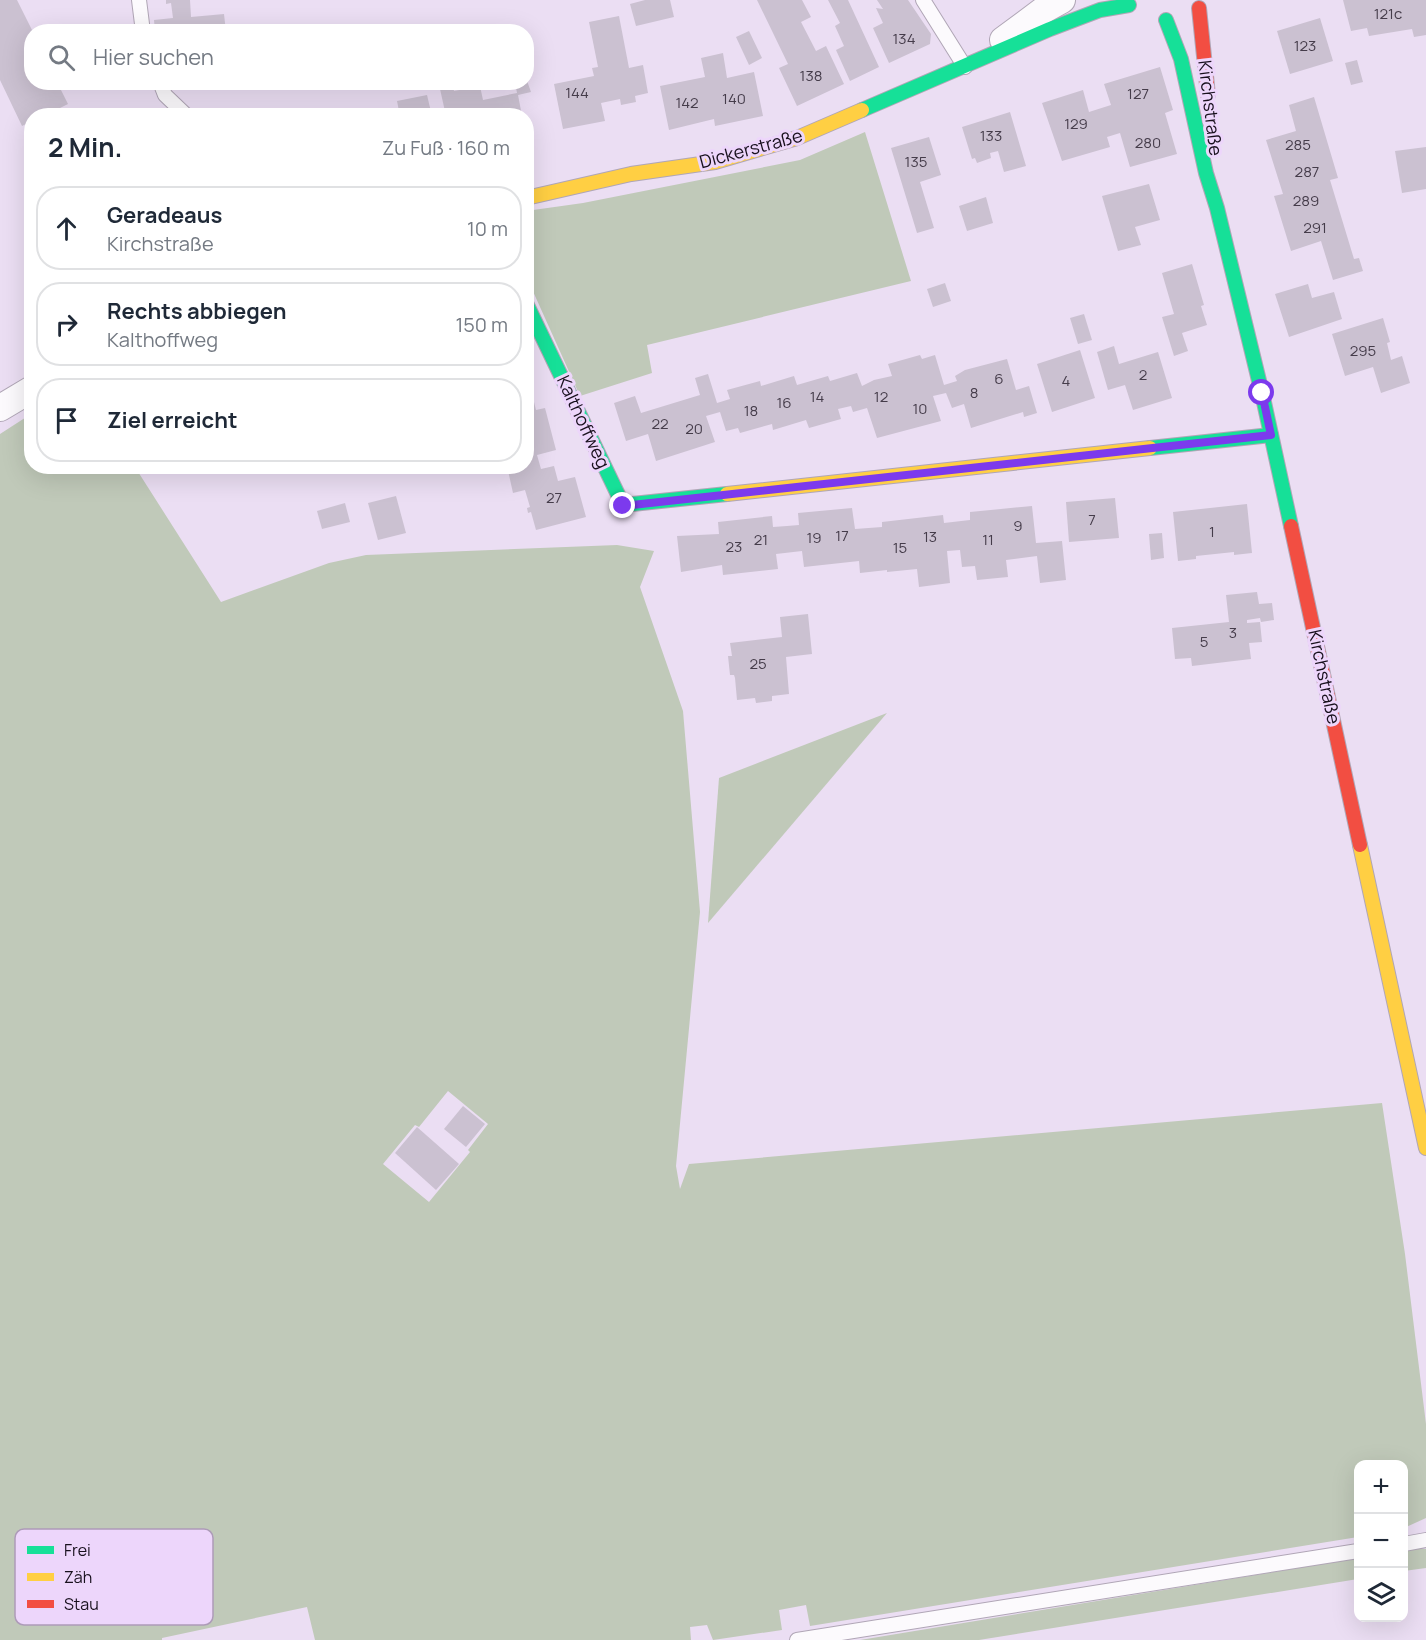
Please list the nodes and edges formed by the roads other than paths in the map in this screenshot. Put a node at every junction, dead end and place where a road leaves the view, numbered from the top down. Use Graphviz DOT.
graph roads {
  1 [pos="139,0"];
  2 [pos="922,0"];
  3 [pos="1062,0"];
  4 [pos="1203,4"];
  5 [pos="1143,11"];
  6 [pos="142,24"];
  7 [pos="965,67"];
  8 [pos="163,90"];
  9 [pos="179,108"];
  10 [pos="1210,112"];
  11 [pos="1215,147"];
  12 [pos="534,196"];
  13 [pos="1217,208"];
  14 [pos="534,320"];
  15 [pos="24,394"];
  16 [pos="0,408"];
  17 [pos="1271,435"];
  18 [pos="1426,1148"];
  19 [pos="1426,1540"];
  20 [pos="1408,1543"];
  21 [pos="1354,1552"];
  22 [pos="797,1640"];
  1 -- 6 [label="lane"];
  2 -- 7 [label="lane"];
  3 -- 7 [label="street, Dickerstraße"];
  4 -- 5 [label="street, Dickerstraße"];
  4 -- 10 [label="street, Kirchstraße"];
  5 -- 7 [label="street, Dickerstraße"];
  5 -- 13 [label="street, Kirchstraße"];
  7 -- 12 [label="street, Dickerstraße"];
  8 -- 9 [label="lane"];
  11 -- 13 [label="street, Kirchstraße"];
  13 -- 17 [label="street, Kirchstraße"];
  14 -- 17 [label="street, Kalthoffweg"];
  15 -- 16 [label="street"];
  17 -- 18 [label="street, Kirchstraße"];
  19 -- 20 [label="lane"];
  21 -- 22 [label="lane"];
}
